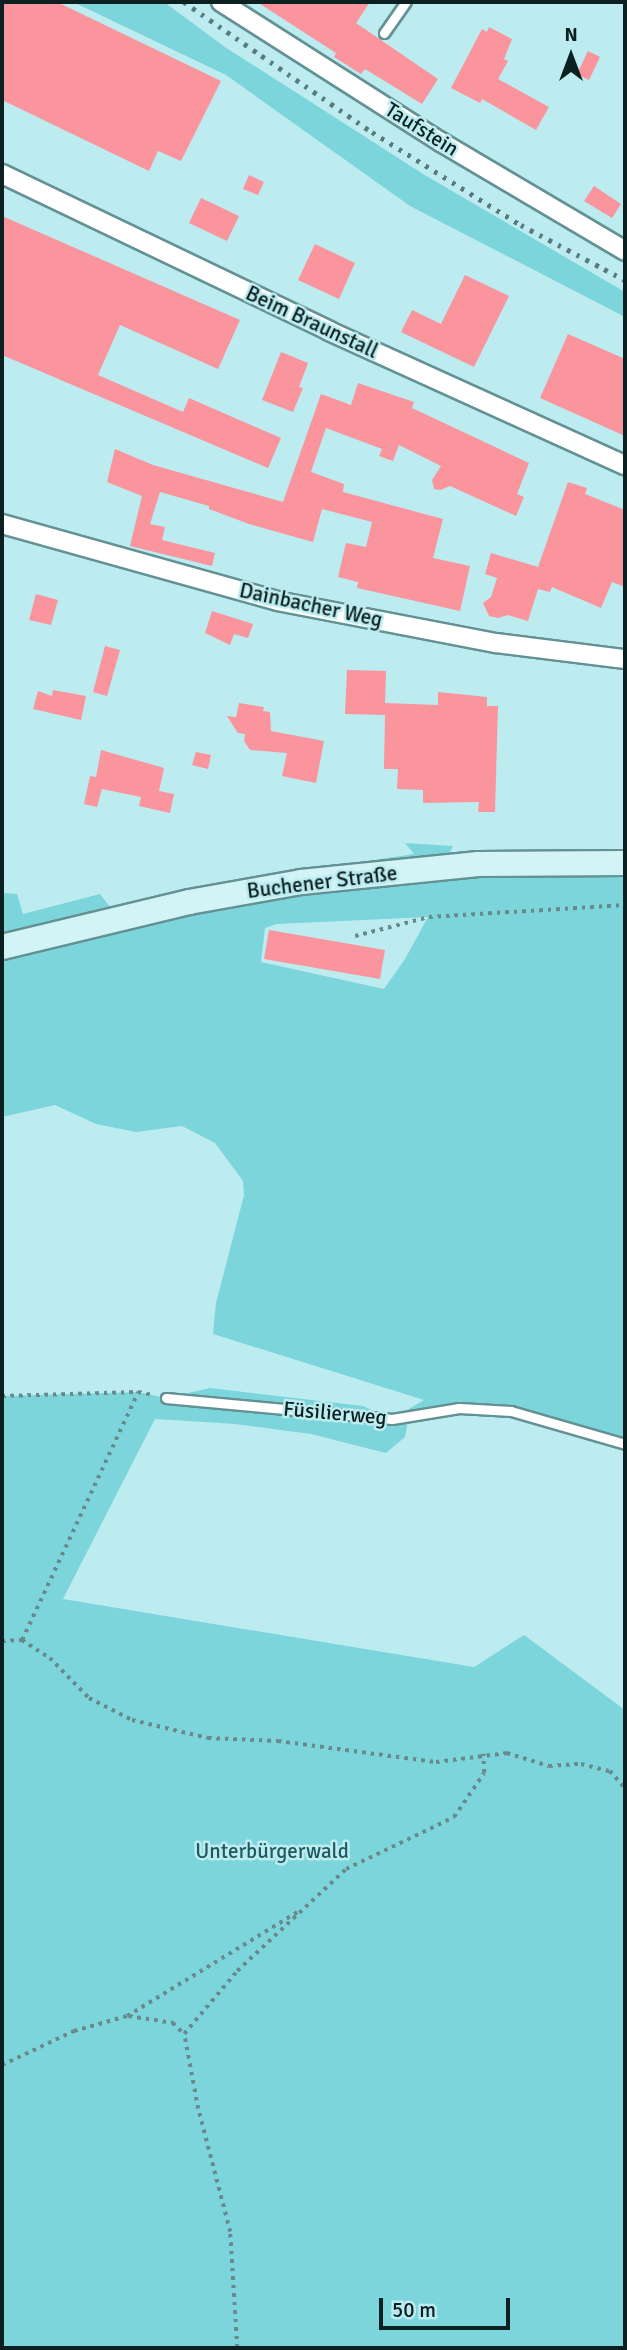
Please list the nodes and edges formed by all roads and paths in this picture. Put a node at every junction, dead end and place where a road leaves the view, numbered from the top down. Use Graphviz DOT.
graph roads {
  1 [pos="221,2"];
  2 [pos="405,2"];
  3 [pos="384,33"];
  4 [pos="2,174"];
  5 [pos="625,251"];
  6 [pos="625,465"];
  7 [pos="2,524"];
  8 [pos="625,659"];
  9 [pos="625,863"];
  10 [pos="625,905"];
  11 [pos="355,936"];
  12 [pos="13,944"];
  13 [pos="2,1396"];
  14 [pos="166,1398"];
  15 [pos="625,1444"];
  16 [pos="22,1640"];
  17 [pos="2,1641"];
  18 [pos="483,1754"];
  19 [pos="625,1788"];
  20 [pos="306,1906"];
  21 [pos="127,2016"];
  22 [pos="184,2034"];
  23 [pos="2,2065"];
  24 [pos="237,2348"];
  1 -- 5 [label="street, Taufstein"];
  2 -- 3 [label="lane"];
  4 -- 6 [label="street, Beim Braunstall"];
  7 -- 8 [label="street, Dainbacher Weg"];
  9 -- 12 [label="main road, Buchener Straße"];
  10 -- 11 [label="path"];
  13 -- 16 [label="path"];
  14 -- 15 [label="lane, Füsilierweg"];
  16 -- 17 [label="path"];
  16 -- 18 [label="path"];
  18 -- 19 [label="path"];
  18 -- 20 [label="path"];
  20 -- 21 [label="path"];
  20 -- 22 [label="path"];
  21 -- 22 [label="path"];
  21 -- 23 [label="path"];
  22 -- 24 [label="path"];
}
